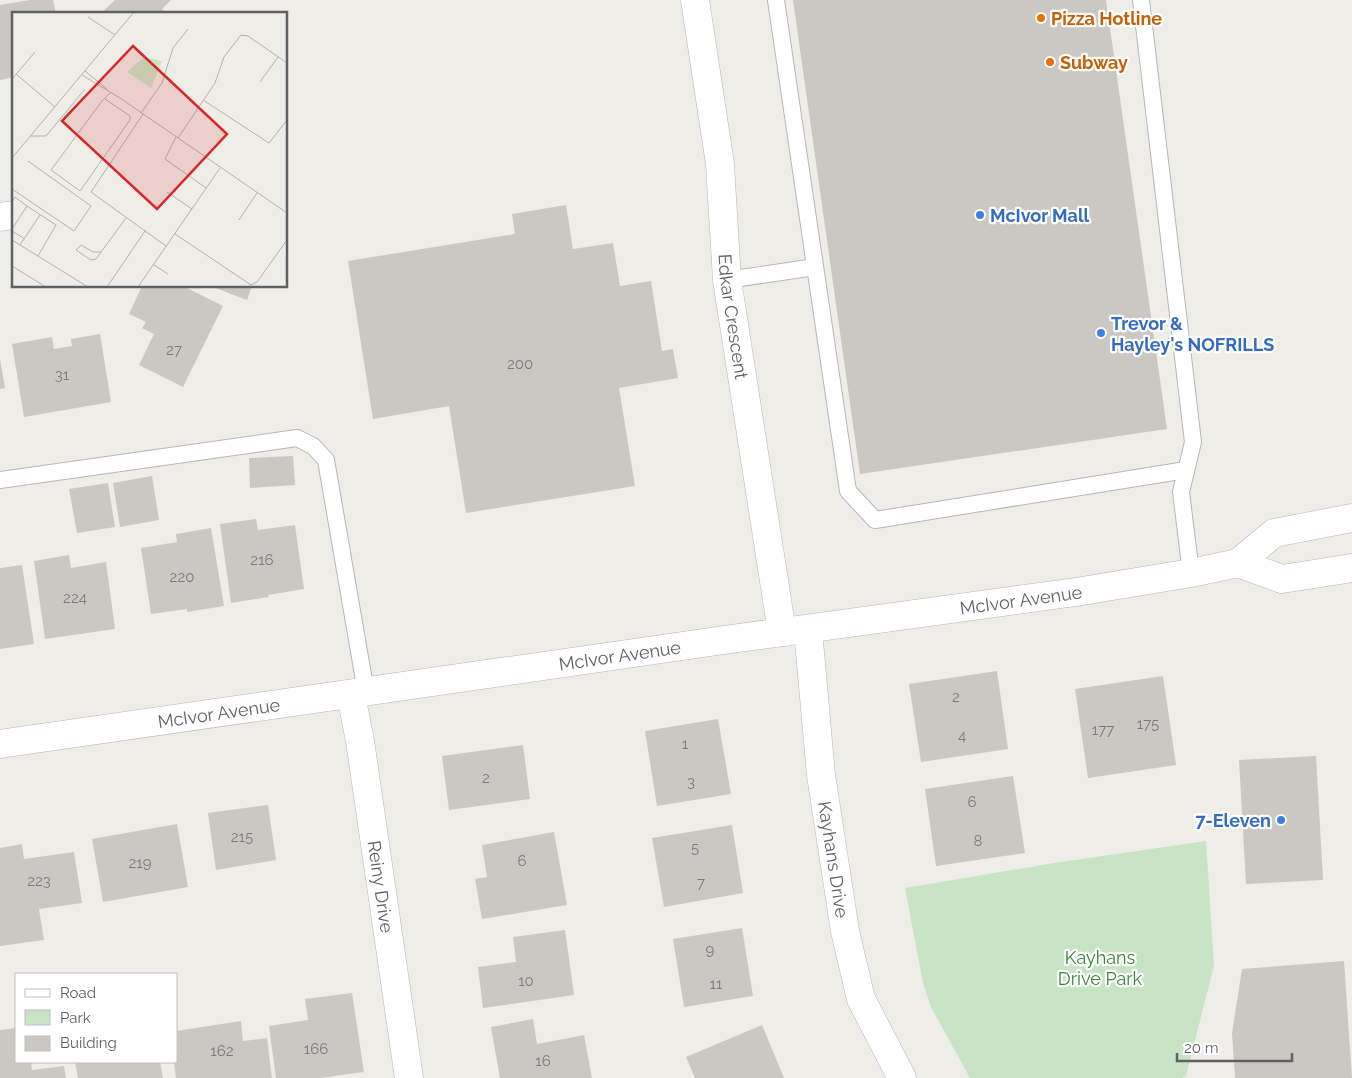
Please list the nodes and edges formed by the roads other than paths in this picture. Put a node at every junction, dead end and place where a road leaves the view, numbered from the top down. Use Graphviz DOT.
graph roads {
  1 [pos="695,0"];
  2 [pos="776,0"];
  3 [pos="1141,0"];
  4 [pos="815,267"];
  5 [pos="727,280"];
  6 [pos="1186,470"];
  7 [pos="0,480"];
  8 [pos="1352,518"];
  9 [pos="1238,563"];
  10 [pos="1352,568"];
  11 [pos="1191,573"];
  12 [pos="795,631"];
  13 [pos="358,693"];
  14 [pos="0,744"];
  15 [pos="409,1078"];
  16 [pos="902,1078"];
  1 -- 5 [label="street, Edkar Crescent"];
  2 -- 4 [label="lane"];
  3 -- 6 [label="lane"];
  4 -- 5 [label="lane"];
  4 -- 6 [label="lane"];
  5 -- 12 [label="street, Edkar Crescent"];
  6 -- 11 [label="lane"];
  7 -- 13 [label="lane"];
  8 -- 9 [label="street, McIvor Avenue"];
  9 -- 10 [label="street"];
  9 -- 11 [label="street, McIvor Avenue"];
  11 -- 12 [label="street, McIvor Avenue"];
  12 -- 13 [label="street, McIvor Avenue"];
  12 -- 16 [label="street, Kayhans Drive"];
  13 -- 14 [label="street, McIvor Avenue"];
  13 -- 15 [label="street, Reiny Drive"];
}
